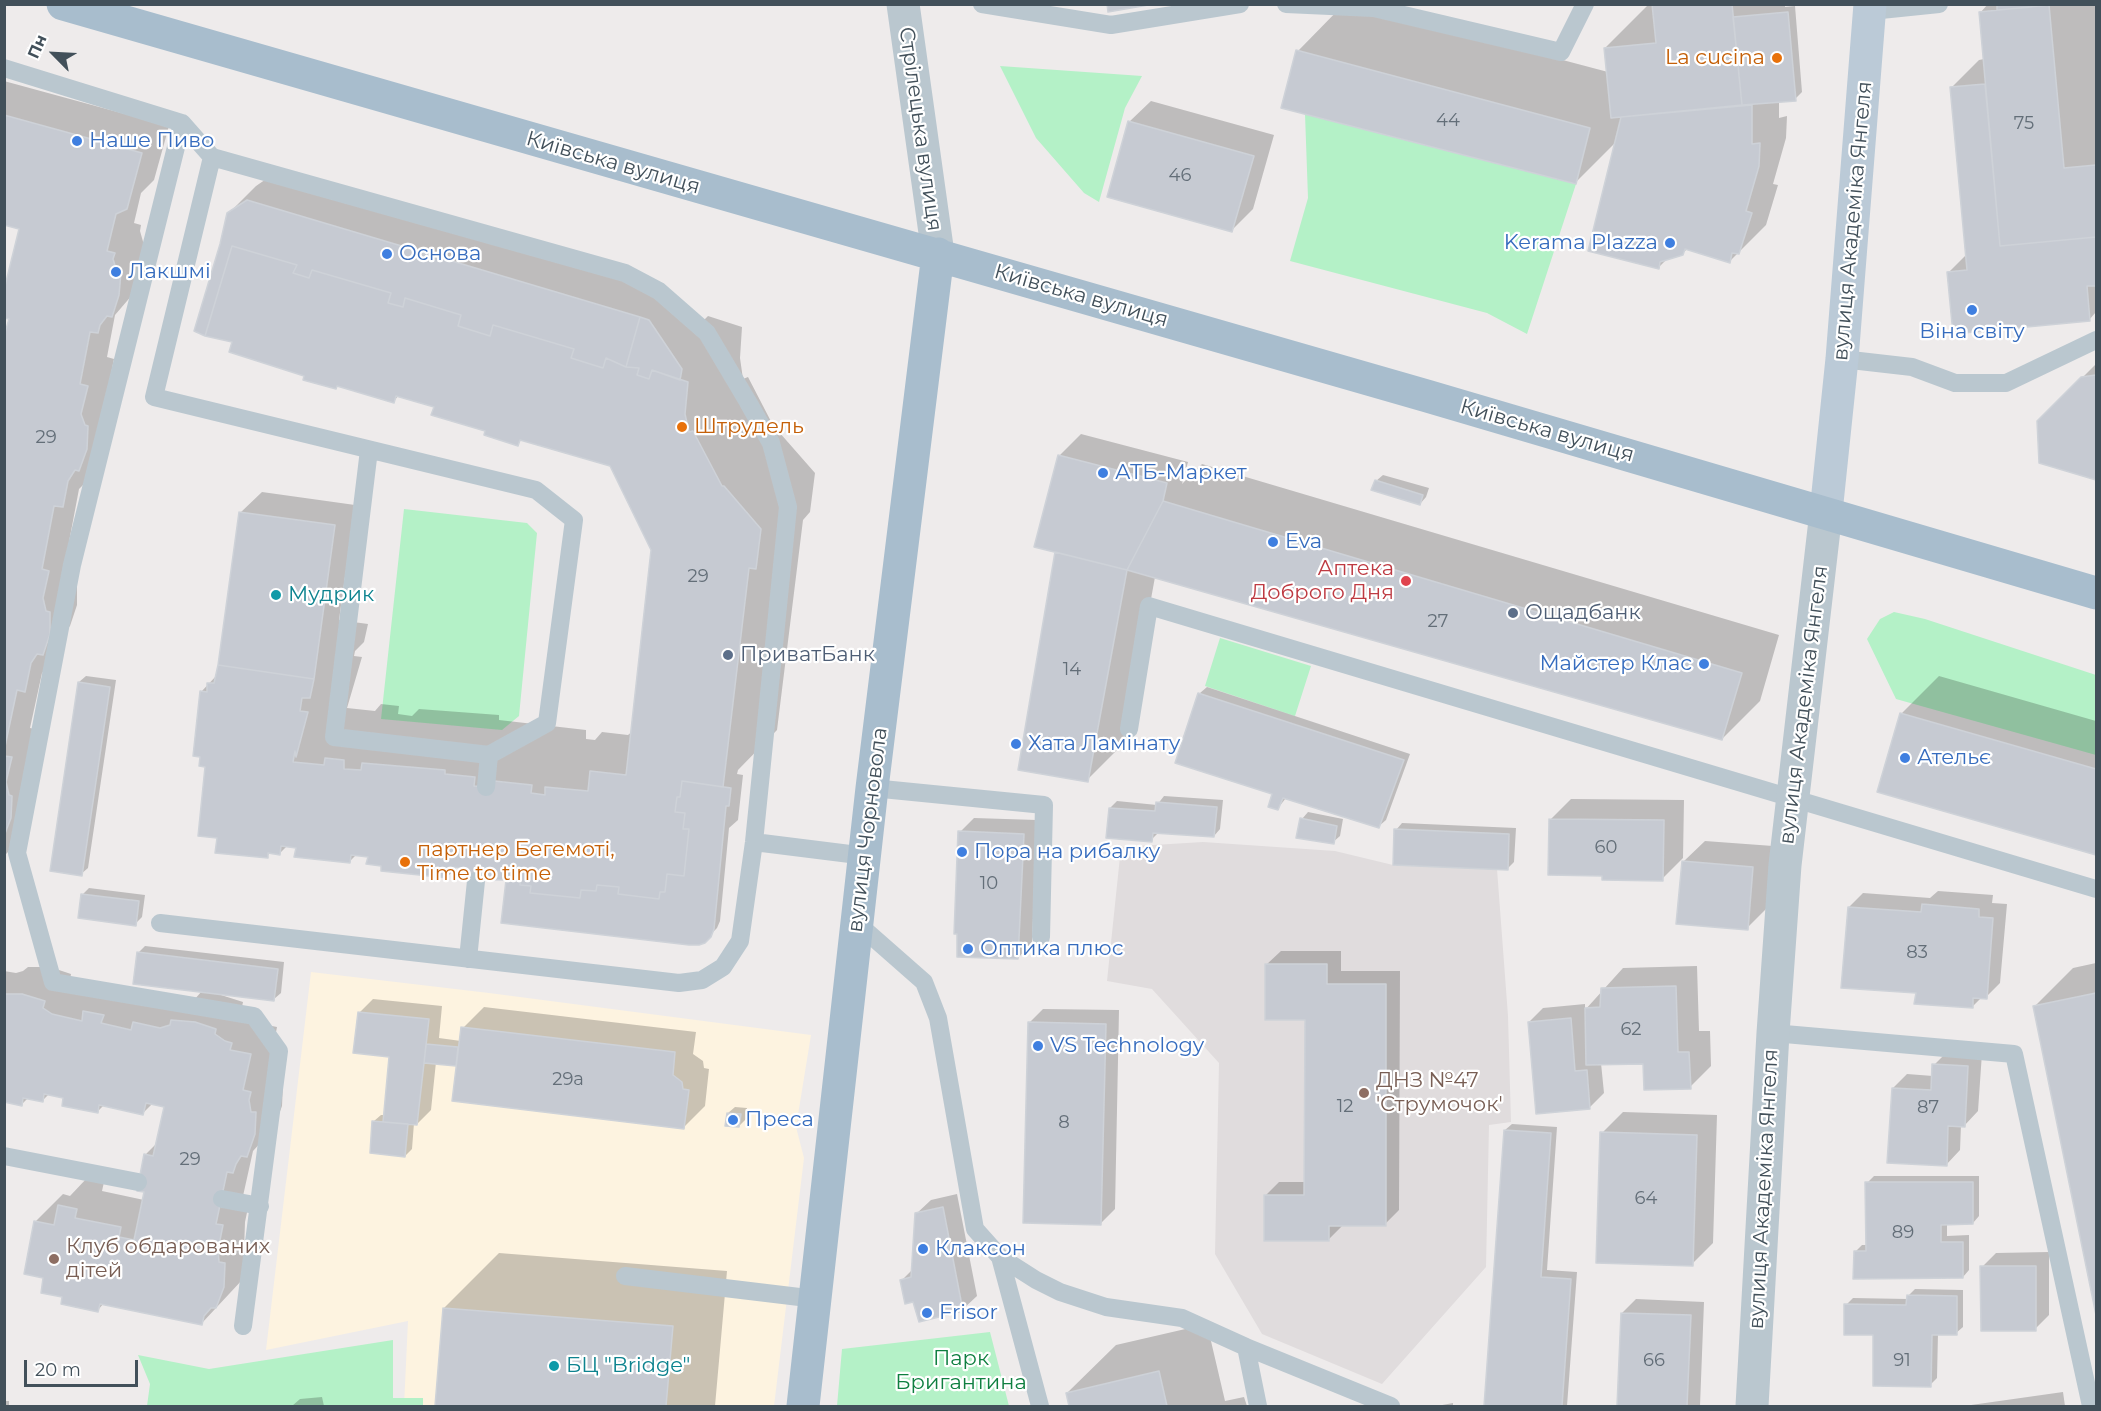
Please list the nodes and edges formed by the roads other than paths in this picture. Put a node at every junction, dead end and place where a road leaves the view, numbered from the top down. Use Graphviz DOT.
graph roads {
  1 [pos="63,4"];
  2 [pos="903,4"];
  3 [pos="982,4"];
  4 [pos="1240,4"];
  5 [pos="1286,4"];
  6 [pos="1585,4"];
  7 [pos="1939,4"];
  8 [pos="1375,6"];
  9 [pos="1870,8"];
  10 [pos="4,68"];
  11 [pos="182,123"];
  12 [pos="212,157"];
  13 [pos="938,254"];
  14 [pos="2097,340"];
  15 [pos="1842,359"];
  16 [pos="369,450"];
  17 [pos="1826,512"];
  18 [pos="2097,593"];
  19 [pos="1129,729"];
  20 [pos="489,755"];
  21 [pos="486,787"];
  22 [pos="872,788"];
  23 [pos="1794,799"];
  24 [pos="754,842"];
  25 [pos="866,856"];
  26 [pos="476,881"];
  27 [pos="2097,890"];
  28 [pos="160,924"];
  29 [pos="858,924"];
  30 [pos="1041,937"];
  31 [pos="468,959"];
  32 [pos="1773,1034"];
  33 [pos="4,1156"];
  34 [pos="138,1182"];
  35 [pos="222,1199"];
  36 [pos="260,1206"];
  37 [pos="1000,1257"];
  38 [pos="625,1276"];
  39 [pos="816,1299"];
  40 [pos="243,1326"];
  41 [pos="1246,1347"];
  42 [pos="803,1407"];
  43 [pos="1040,1407"];
  44 [pos="1258,1407"];
  45 [pos="1391,1407"];
  46 [pos="1752,1407"];
  47 [pos="2091,1407"];
  1 -- 13 [label="main road, Київська вулиця"];
  2 -- 13 [label="street, Стрілецька вулиця"];
  3 -- 4 [label="lane"];
  5 -- 8 [label="lane"];
  6 -- 8 [label="lane"];
  7 -- 9 [label="lane"];
  9 -- 15 [label="main road, вулиця Академіка Янгеля"];
  10 -- 11 [label="lane"];
  11 -- 12 [label="lane"];
  11 -- 36 [label="lane"];
  12 -- 16 [label="lane"];
  12 -- 24 [label="lane"];
  13 -- 17 [label="main road, Київська вулиця"];
  13 -- 22 [label="main road, вулиця Чорновола"];
  14 -- 15 [label="lane"];
  15 -- 17 [label="main road, вулиця Академіка Янгеля"];
  16 -- 20 [label="lane"];
  16 -- 20 [label="lane"];
  17 -- 18 [label="main road, Київська вулиця"];
  17 -- 23 [label="street, вулиця Академіка Янгеля"];
  19 -- 23 [label="lane"];
  20 -- 21 [label="lane"];
  22 -- 25 [label="main road, вулиця Чорновола"];
  22 -- 30 [label="lane"];
  23 -- 27 [label="lane"];
  23 -- 32 [label="street, вулиця Академіка Янгеля"];
  24 -- 25 [label="lane"];
  24 -- 31 [label="lane"];
  25 -- 29 [label="main road, вулиця Чорновола"];
  26 -- 31 [label="lane"];
  28 -- 31 [label="lane"];
  29 -- 37 [label="lane"];
  29 -- 39 [label="main road, вулиця Чорновола"];
  32 -- 46 [label="street, вулиця Академіка Янгеля"];
  32 -- 47 [label="lane"];
  33 -- 34 [label="lane"];
  35 -- 36 [label="lane"];
  36 -- 40 [label="lane"];
  37 -- 41 [label="lane"];
  37 -- 43 [label="lane"];
  38 -- 39 [label="lane"];
  39 -- 42 [label="main road, вулиця Чорновола"];
  41 -- 44 [label="lane"];
  41 -- 45 [label="lane"];
}
